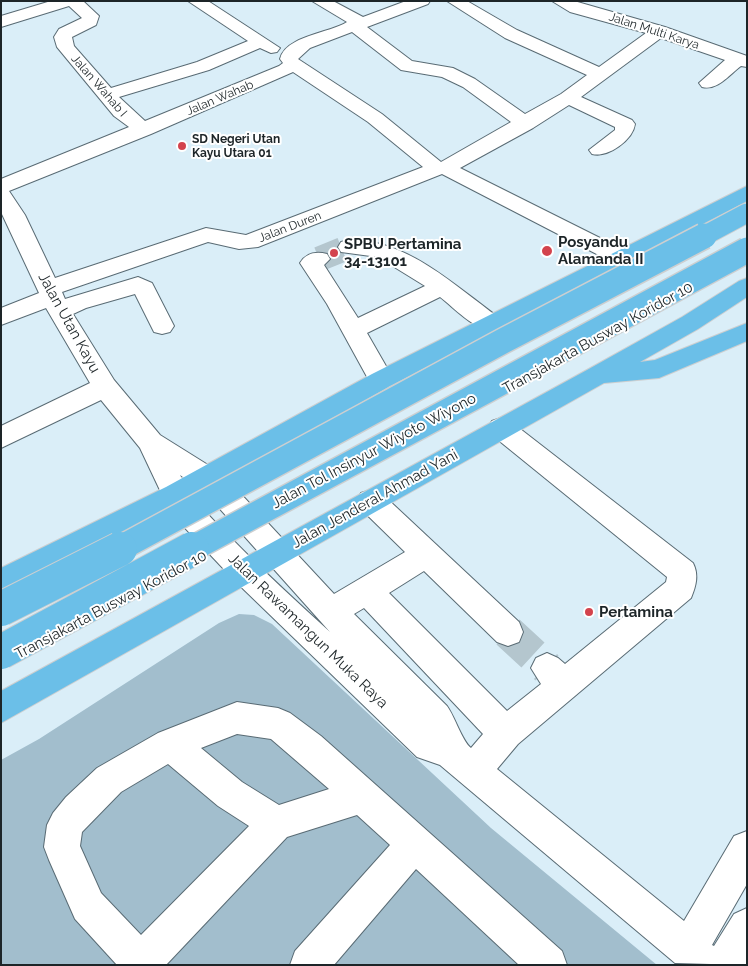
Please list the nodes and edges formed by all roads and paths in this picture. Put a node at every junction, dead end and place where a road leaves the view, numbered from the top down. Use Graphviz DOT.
graph roads {
  1 [pos="69,1"];
  2 [pos="73,1"];
  3 [pos="196,1"];
  4 [pos="320,1"];
  5 [pos="422,1"];
  6 [pos="455,1"];
  7 [pos="560,1"];
  8 [pos="605,1"];
  9 [pos="586,11"];
  10 [pos="1,22"];
  11 [pos="357,23"];
  12 [pos="659,31"];
  13 [pos="260,42"];
  14 [pos="742,61"];
  15 [pos="291,62"];
  16 [pos="600,74"];
  17 [pos="708,83"];
  18 [pos="107,95"];
  19 [pos="568,98"];
  20 [pos="526,124"];
  21 [pos="144,130"];
  22 [pos="599,150"];
  23 [pos="441,169"];
  24 [pos="747,172"];
  25 [pos="1,188"];
  26 [pos="1,194"];
  27 [pos="742,201"];
  28 [pos="747,220"];
  29 [pos="349,247"];
  30 [pos="747,250"];
  31 [pos="747,256"];
  32 [pos="310,258"];
  33 [pos="622,258"];
  34 [pos="747,286"];
  35 [pos="441,287"];
  36 [pos="53,299"];
  37 [pos="747,300"];
  38 [pos="1,317"];
  39 [pos="490,323"];
  40 [pos="690,323"];
  41 [pos="162,326"];
  42 [pos="353,330"];
  43 [pos="747,331"];
  44 [pos="596,376"];
  45 [pos="381,380"];
  46 [pos="105,387"];
  47 [pos="501,428"];
  48 [pos="1,438"];
  49 [pos="151,442"];
  50 [pos="206,478"];
  51 [pos="176,495"];
  52 [pos="230,501"];
  53 [pos="371,501"];
  54 [pos="195,520"];
  55 [pos="254,528"];
  56 [pos="221,546"];
  57 [pos="278,554"];
  58 [pos="426,554"];
  59 [pos="245,572"];
  60 [pos="1,582"];
  61 [pos="367,591"];
  62 [pos="1,609"];
  63 [pos="331,612"];
  64 [pos="1,618"];
  65 [pos="508,632"];
  66 [pos="1,652"];
  67 [pos="1,664"];
  68 [pos="1,708"];
  69 [pos="506,733"];
  70 [pos="170,744"];
  71 [pos="461,763"];
  72 [pos="363,796"];
  73 [pos="276,823"];
  74 [pos="415,844"];
  75 [pos="747,849"];
  76 [pos="747,927"];
  77 [pos="697,957"];
  78 [pos="142,964"];
  79 [pos="309,965"];
  80 [pos="548,965"];
  81 [pos="725,965"];
  1 -- 10 [label="street"];
  2 -- 18 [label="street, Jalan Wahab I"];
  3 -- 13 [label="street"];
  4 -- 11 [label="street"];
  5 -- 11 [label="street, Jalan Wahab"];
  6 -- 16 [label="street"];
  7 -- 9 [label="street, Jalan Multi Karya"];
  8 -- 9 [label="street"];
  9 -- 12 [label="street, Jalan Multi Karya"];
  11 -- 15 [label="street, Jalan Wahab"];
  11 -- 20 [label="street"];
  12 -- 14 [label="street, Jalan Multi Karya"];
  12 -- 16 [label="street, Jalan Duren"];
  13 -- 15 [label="street"];
  13 -- 18 [label="street"];
  14 -- 17 [label="street"];
  15 -- 21 [label="street, Jalan Wahab"];
  15 -- 23 [label="street"];
  16 -- 19 [label="street, Jalan Duren"];
  18 -- 21 [label="street, Jalan Wahab I"];
  19 -- 20 [label="street, Jalan Duren"];
  19 -- 22 [label="street"];
  20 -- 23 [label="street, Jalan Duren"];
  21 -- 25 [label="street, Jalan Wahab"];
  23 -- 33 [label="street"];
  23 -- 36 [label="street, Jalan Duren"];
  24 -- 27 [label="highway"];
  26 -- 36 [label="street, Jalan Utan Kayu"];
  27 -- 33 [label="highway"];
  27 -- 62 [label="highway, bridge"];
  28 -- 52 [label="street"];
  29 -- 35 [label="street"];
  30 -- 66 [label="highway, Jalan Tol Insinyur Wiyoto Wiyono, bridge"];
  31 -- 55 [label="street, Transjakarta Busway Koridor 10"];
  32 -- 42 [label="street"];
  33 -- 39 [label="highway"];
  34 -- 40 [label="highway, Jalan Jenderal Ahmad Yani"];
  35 -- 39 [label="street"];
  35 -- 42 [label="street"];
  36 -- 38 [label="street"];
  36 -- 41 [label="street"];
  36 -- 46 [label="street, Jalan Utan Kayu"];
  37 -- 40 [label="highway"];
  39 -- 45 [label="highway"];
  40 -- 44 [label="highway, Jalan Jenderal Ahmad Yani"];
  42 -- 45 [label="street"];
  43 -- 44 [label="highway"];
  44 -- 47 [label="highway, Jalan Jenderal Ahmad Yani"];
  45 -- 50 [label="highway"];
  46 -- 48 [label="street"];
  46 -- 49 [label="street, Jalan Utan Kayu"];
  47 -- 53 [label="highway, Jalan Jenderal Ahmad Yani"];
  47 -- 69 [label="street"];
  49 -- 50 [label="street, Jalan Utan Kayu"];
  49 -- 51 [label="street, Jalan Utan Kayu"];
  50 -- 51 [label="highway"];
  50 -- 52 [label="street, Jalan Rawamangun Muka Raya"];
  51 -- 54 [label="street, Jalan Rawamangun Muka Raya"];
  51 -- 60 [label="highway"];
  52 -- 54 [label="street"];
  52 -- 55 [label="street, Jalan Rawamangun Muka Raya"];
  53 -- 57 [label="highway, Jalan Jenderal Ahmad Yani"];
  53 -- 58 [label="street"];
  54 -- 56 [label="street, Jalan Rawamangun Muka Raya"];
  54 -- 64 [label="street"];
  55 -- 56 [label="street, Transjakarta Busway Koridor 10"];
  55 -- 57 [label="street, Jalan Rawamangun Muka Raya"];
  56 -- 59 [label="street, Jalan Rawamangun Muka Raya"];
  56 -- 67 [label="street, Transjakarta Busway Koridor 10"];
  57 -- 59 [label="highway, Jalan Jenderal Ahmad Yani"];
  57 -- 63 [label="street, Jalan Rawamangun Muka Raya"];
  58 -- 61 [label="street"];
  58 -- 65 [label="street"];
  59 -- 68 [label="highway, Jalan Jenderal Ahmad Yani"];
  59 -- 71 [label="street, Jalan Rawamangun Muka Raya"];
  61 -- 63 [label="street"];
  61 -- 69 [label="street"];
  63 -- 71 [label="street, Jalan Rawamangun Muka Raya"];
  69 -- 71 [label="street"];
  70 -- 72 [label="street"];
  70 -- 73 [label="street"];
  70 -- 78 [label="street"];
  71 -- 77 [label="street, Jalan Rawamangun Muka Raya"];
  72 -- 73 [label="street"];
  72 -- 74 [label="street"];
  73 -- 78 [label="street"];
  74 -- 79 [label="street"];
  74 -- 80 [label="street"];
  75 -- 77 [label="street"];
  76 -- 81 [label="street"];
}
